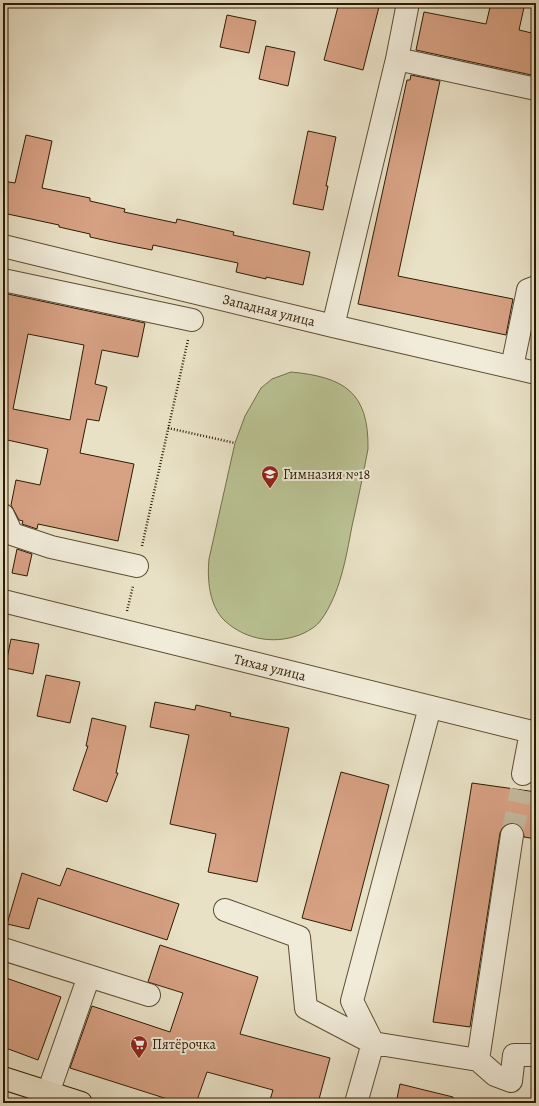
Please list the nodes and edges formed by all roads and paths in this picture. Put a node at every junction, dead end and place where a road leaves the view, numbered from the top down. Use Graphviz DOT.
graph roads {
  1 [pos="408,3"];
  2 [pos="397,59"];
  3 [pos="536,89"];
  4 [pos="3,246"];
  5 [pos="3,280"];
  6 [pos="536,287"];
  7 [pos="192,320"];
  8 [pos="333,326"];
  9 [pos="512,367"];
  10 [pos="536,373"];
  11 [pos="168,428"];
  12 [pos="235,443"];
  13 [pos="3,515"];
  14 [pos="137,566"];
  15 [pos="3,601"];
  16 [pos="123,630"];
  17 [pos="430,707"];
  18 [pos="533,733"];
  19 [pos="523,774"];
  20 [pos="512,835"];
  21 [pos="225,910"];
  22 [pos="3,949"];
  23 [pos="88,976"];
  24 [pos="149,995"];
  25 [pos="373,1043"];
  26 [pos="536,1055"];
  27 [pos="478,1060"];
  28 [pos="3,1078"];
  29 [pos="48,1093"];
  30 [pos="81,1103"];
  31 [pos="356,1103"];
  1 -- 2 [label="street"];
  2 -- 3 [label="street"];
  2 -- 8 [label="street"];
  4 -- 8 [label="street, Западная улица"];
  5 -- 7 [label="street"];
  6 -- 9 [label="street"];
  7 -- 11 [label="path"];
  8 -- 9 [label="street, Западная улица"];
  9 -- 10 [label="street, Западная улица"];
  11 -- 12 [label="path"];
  11 -- 14 [label="path"];
  13 -- 14 [label="street"];
  14 -- 16 [label="path"];
  15 -- 16 [label="street, Тихая улица"];
  16 -- 17 [label="street, Тихая улица"];
  17 -- 18 [label="street, Тихая улица"];
  17 -- 25 [label="street"];
  18 -- 19 [label="street"];
  20 -- 27 [label="street"];
  21 -- 25 [label="street"];
  22 -- 23 [label="street"];
  23 -- 24 [label="street"];
  23 -- 29 [label="street"];
  25 -- 27 [label="street"];
  25 -- 31 [label="street"];
  26 -- 27 [label="street"];
  28 -- 29 [label="main road"];
  29 -- 30 [label="main road"];
}
